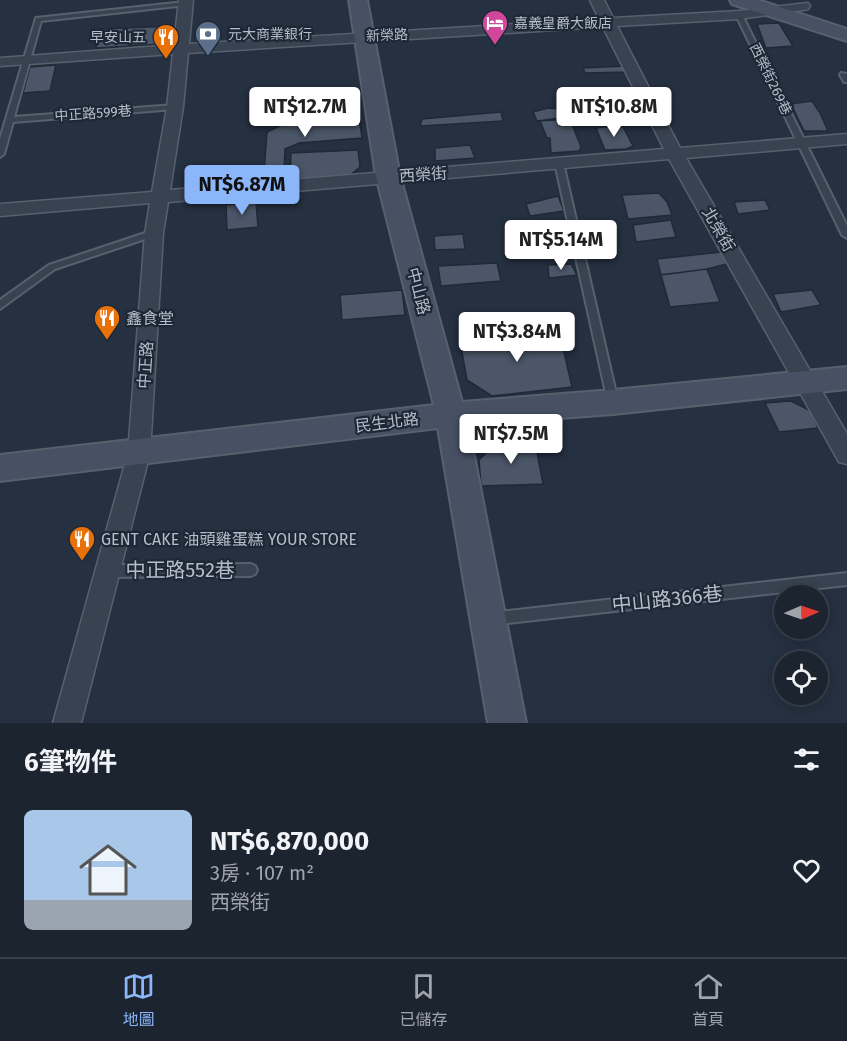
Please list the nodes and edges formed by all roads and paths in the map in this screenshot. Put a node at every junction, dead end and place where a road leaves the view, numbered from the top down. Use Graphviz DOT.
graph roads {
  1 [pos="358,0"];
  2 [pos="597,0"];
  3 [pos="186,2"];
  4 [pos="806,3"];
  5 [pos="779,6"];
  6 [pos="739,7"];
  7 [pos="847,21"];
  8 [pos="609,22"];
  9 [pos="847,35"];
  10 [pos="363,36"];
  11 [pos="181,50"];
  12 [pos="28,60"];
  13 [pos="0,62"];
  14 [pos="175,107"];
  15 [pos="10,120"];
  16 [pos="847,139"];
  17 [pos="802,143"];
  18 [pos="0,154"];
  19 [pos="675,154"];
  20 [pos="559,163"];
  21 [pos="388,176"];
  22 [pos="159,195"];
  23 [pos="0,210"];
  24 [pos="154,233"];
  25 [pos="847,235"];
  26 [pos="0,305"];
  27 [pos="847,378"];
  28 [pos="807,382"];
  29 [pos="613,402"];
  30 [pos="452,415"];
  31 [pos="140,453"];
  32 [pos="847,455"];
  33 [pos="0,468"];
  34 [pos="251,570"];
  35 [pos="108,571"];
  36 [pos="847,579"];
  37 [pos="488,619"];
  38 [pos="68,723"];
  39 [pos="507,723"];
  1 -- 10 [label="street, 中山路"];
  2 -- 8 [label="street, 北榮街"];
  3 -- 11 [label="street, 中正路"];
  3 -- 12 [label="lane"];
  4 -- 5 [label="street"];
  4 -- 7 [label="street"];
  5 -- 6 [label="street"];
  5 -- 9 [label="street"];
  6 -- 8 [label="street, 新榮路"];
  6 -- 17 [label="lane, 西榮街269巷"];
  8 -- 10 [label="street, 新榮路"];
  8 -- 19 [label="street, 北榮街"];
  10 -- 11 [label="street, 新榮路"];
  10 -- 21 [label="street, 中山路"];
  11 -- 12 [label="street, 新榮路"];
  11 -- 14 [label="street, 中正路"];
  12 -- 13 [label="street, 新榮路"];
  12 -- 15 [label="lane"];
  14 -- 15 [label="lane, 中正路599巷"];
  14 -- 22 [label="street, 中正路"];
  15 -- 18 [label="lane"];
  16 -- 17 [label="street, 西榮街"];
  17 -- 19 [label="street, 西榮街"];
  17 -- 25 [label="lane, 西榮街269巷"];
  19 -- 20 [label="street, 西榮街"];
  19 -- 28 [label="street, 北榮街"];
  20 -- 21 [label="street, 西榮街"];
  20 -- 29 [label="lane"];
  21 -- 22 [label="street, 西榮街"];
  21 -- 30 [label="street, 中山路"];
  22 -- 23 [label="street, 西榮街"];
  22 -- 24 [label="street, 中正路"];
  24 -- 26 [label="lane"];
  24 -- 31 [label="street, 中正路"];
  27 -- 28 [label="street, 民生北路"];
  28 -- 29 [label="street, 民生北路"];
  28 -- 32 [label="street, 北榮街"];
  29 -- 30 [label="street, 民生北路"];
  30 -- 31 [label="street, 民生北路"];
  30 -- 37 [label="street, 中山路"];
  31 -- 33 [label="street, 民生北路"];
  31 -- 35 [label="street, 中正路"];
  34 -- 35 [label="lane, 中正路552巷"];
  35 -- 38 [label="street, 中正路"];
  36 -- 37 [label="lane, 中山路366巷"];
  37 -- 39 [label="street, 中山路"];
}
